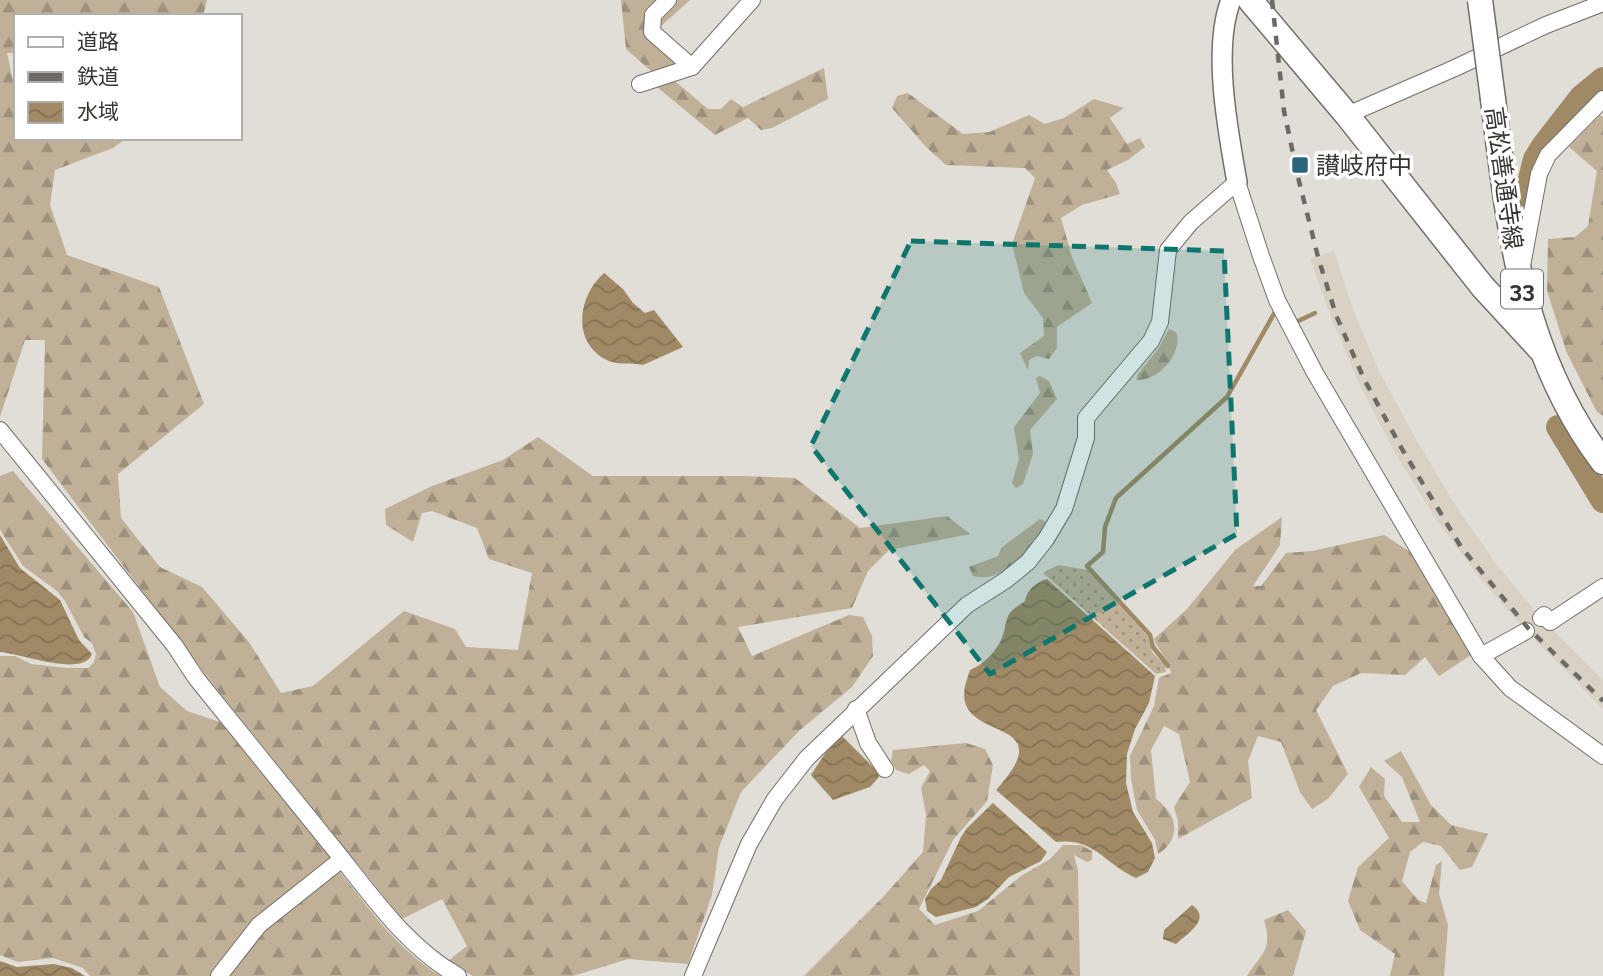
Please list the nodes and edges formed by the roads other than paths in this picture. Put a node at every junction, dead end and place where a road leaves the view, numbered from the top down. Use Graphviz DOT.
graph roads {
  1 [pos="668,0"];
  2 [pos="752,0"];
  3 [pos="1231,0"];
  4 [pos="1250,0"];
  5 [pos="1480,0"];
  6 [pos="1603,3"];
  7 [pos="692,67"];
  8 [pos="640,84"];
  9 [pos="1603,99"];
  10 [pos="1347,115"];
  11 [pos="1237,183"];
  12 [pos="1519,278"];
  13 [pos="1489,295"];
  14 [pos="1540,349"];
  15 [pos="0,430"];
  16 [pos="1603,463"];
  17 [pos="1603,587"];
  18 [pos="1541,618"];
  19 [pos="1526,631"];
  20 [pos="1481,656"];
  21 [pos="856,709"];
  22 [pos="1603,756"];
  23 [pos="885,769"];
  24 [pos="342,859"];
  25 [pos="219,976"];
  26 [pos="458,976"];
  27 [pos="693,976"];
  1 -- 7 [label="street"];
  2 -- 7 [label="street"];
  3 -- 11 [label="street"];
  4 -- 10 [label="main road"];
  5 -- 12 [label="main road, 高松善通寺線 / 33, bridge"];
  6 -- 10 [label="street"];
  7 -- 8 [label="street"];
  9 -- 12 [label="street"];
  10 -- 13 [label="main road"];
  11 -- 20 [label="street"];
  11 -- 21 [label="street"];
  12 -- 13 [label="main road"];
  12 -- 14 [label="main road, 高松善通寺線 / 33"];
  13 -- 14 [label="main road"];
  14 -- 16 [label="main road, 高松善通寺線 / 33"];
  15 -- 24 [label="street"];
  17 -- 18 [label="street"];
  19 -- 20 [label="street"];
  20 -- 22 [label="street"];
  21 -- 23 [label="street"];
  21 -- 27 [label="street"];
  24 -- 25 [label="street"];
  24 -- 26 [label="street"];
}
